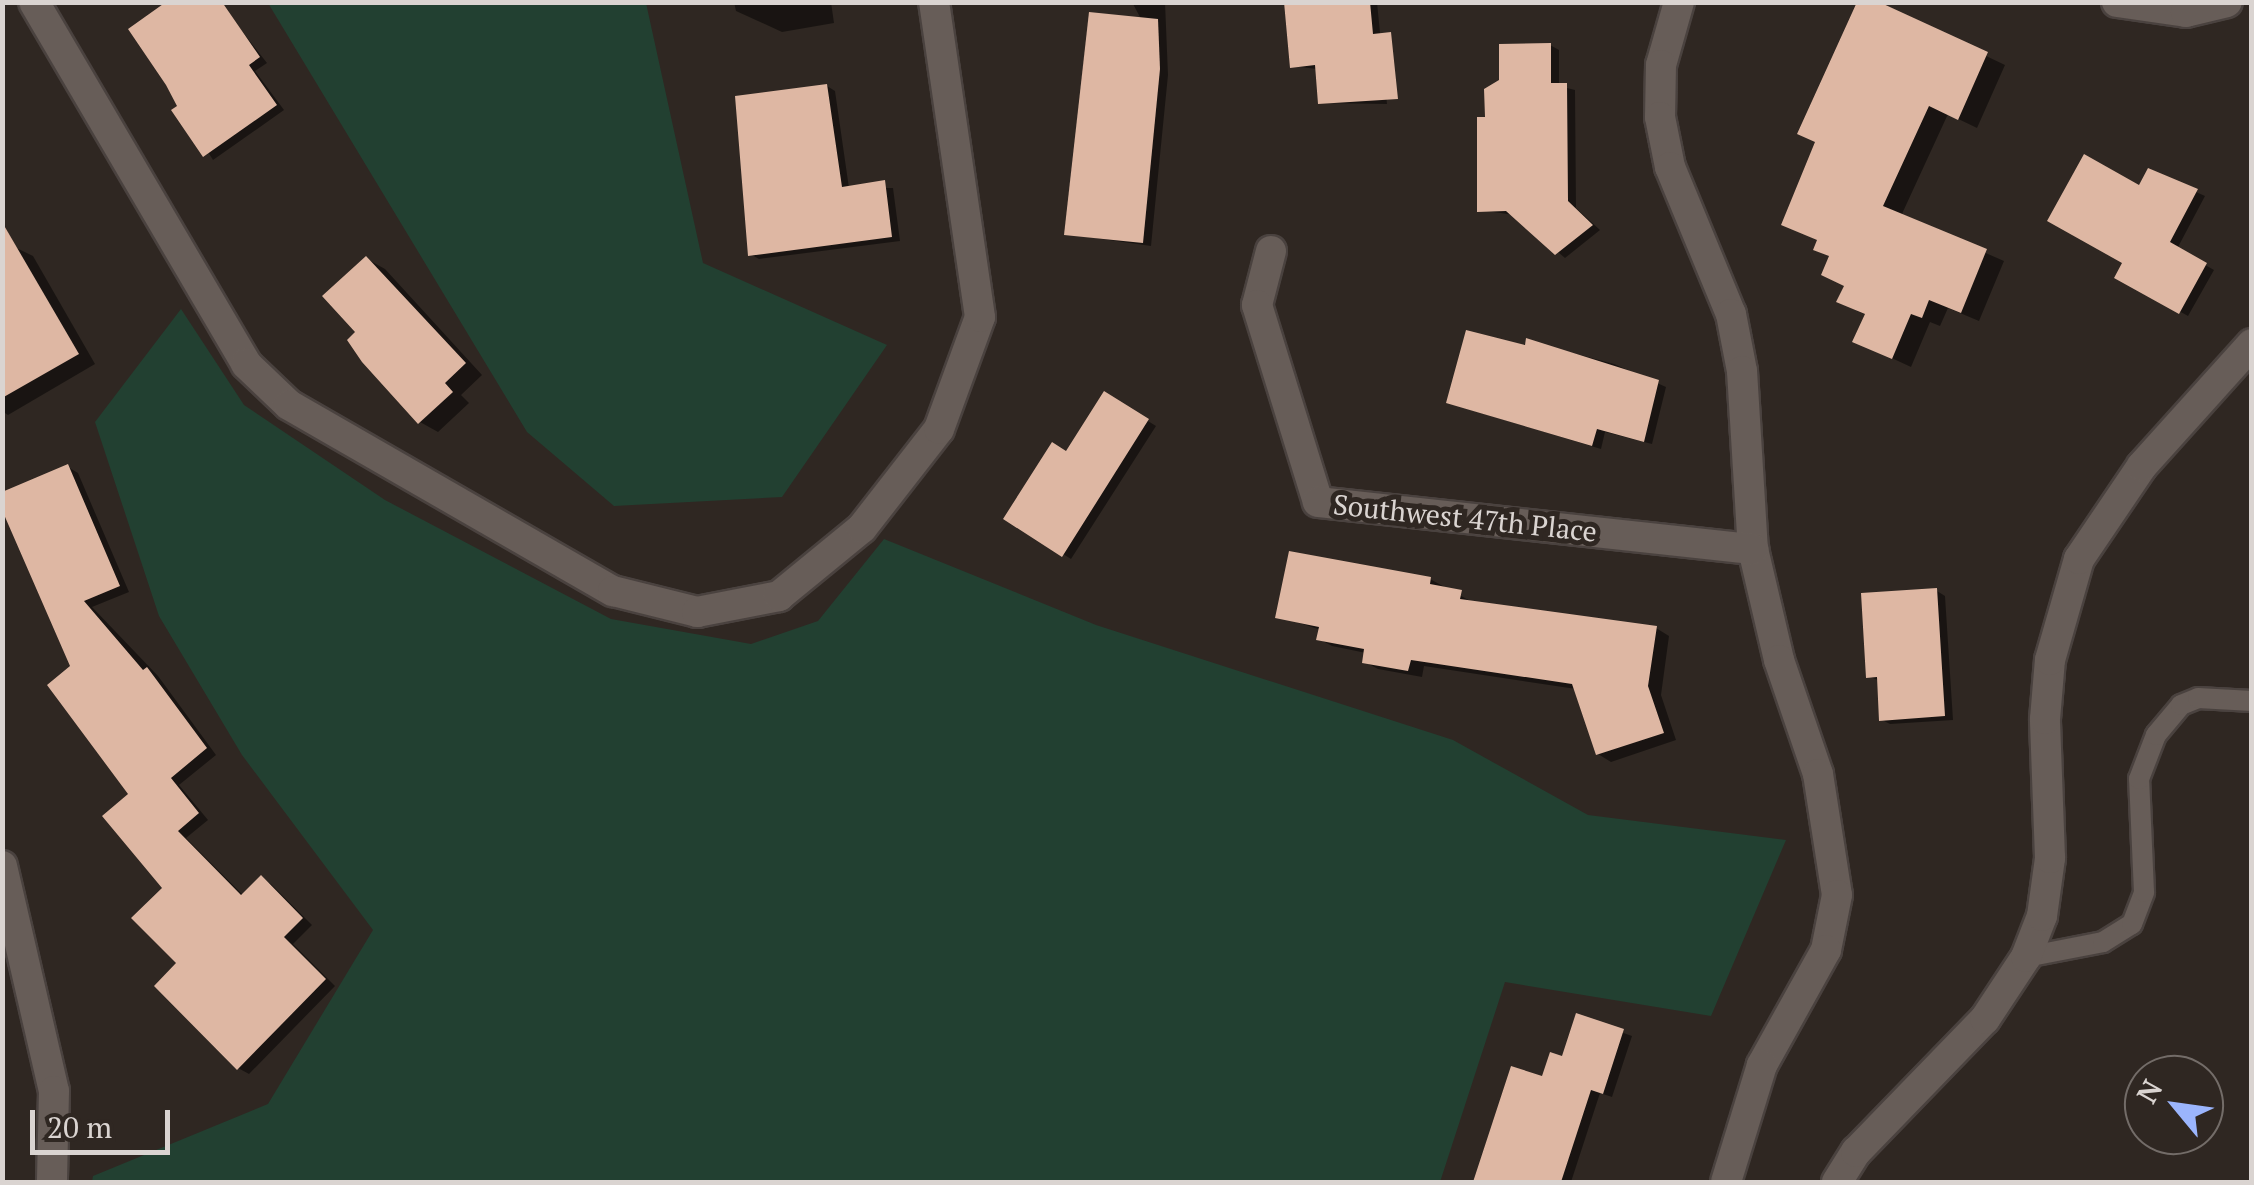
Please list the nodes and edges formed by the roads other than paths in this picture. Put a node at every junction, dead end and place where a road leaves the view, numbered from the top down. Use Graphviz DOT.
graph roads {
  1 [pos="34,2"];
  2 [pos="934,2"];
  3 [pos="1679,2"];
  4 [pos="2116,2"];
  5 [pos="2228,2"];
  6 [pos="1271,250"];
  7 [pos="2252,344"];
  8 [pos="1753,549"];
  9 [pos="2252,701"];
  10 [pos="2,866"];
  11 [pos="2026,957"];
  12 [pos="52,1182"];
  13 [pos="1726,1182"];
  14 [pos="1837,1182"];
  1 -- 2 [label="street"];
  3 -- 8 [label="street"];
  4 -- 5 [label="street"];
  6 -- 8 [label="street, Southwest 47th Place"];
  7 -- 11 [label="street"];
  8 -- 13 [label="street"];
  9 -- 11 [label="lane"];
  10 -- 12 [label="street"];
  11 -- 14 [label="street"];
}
